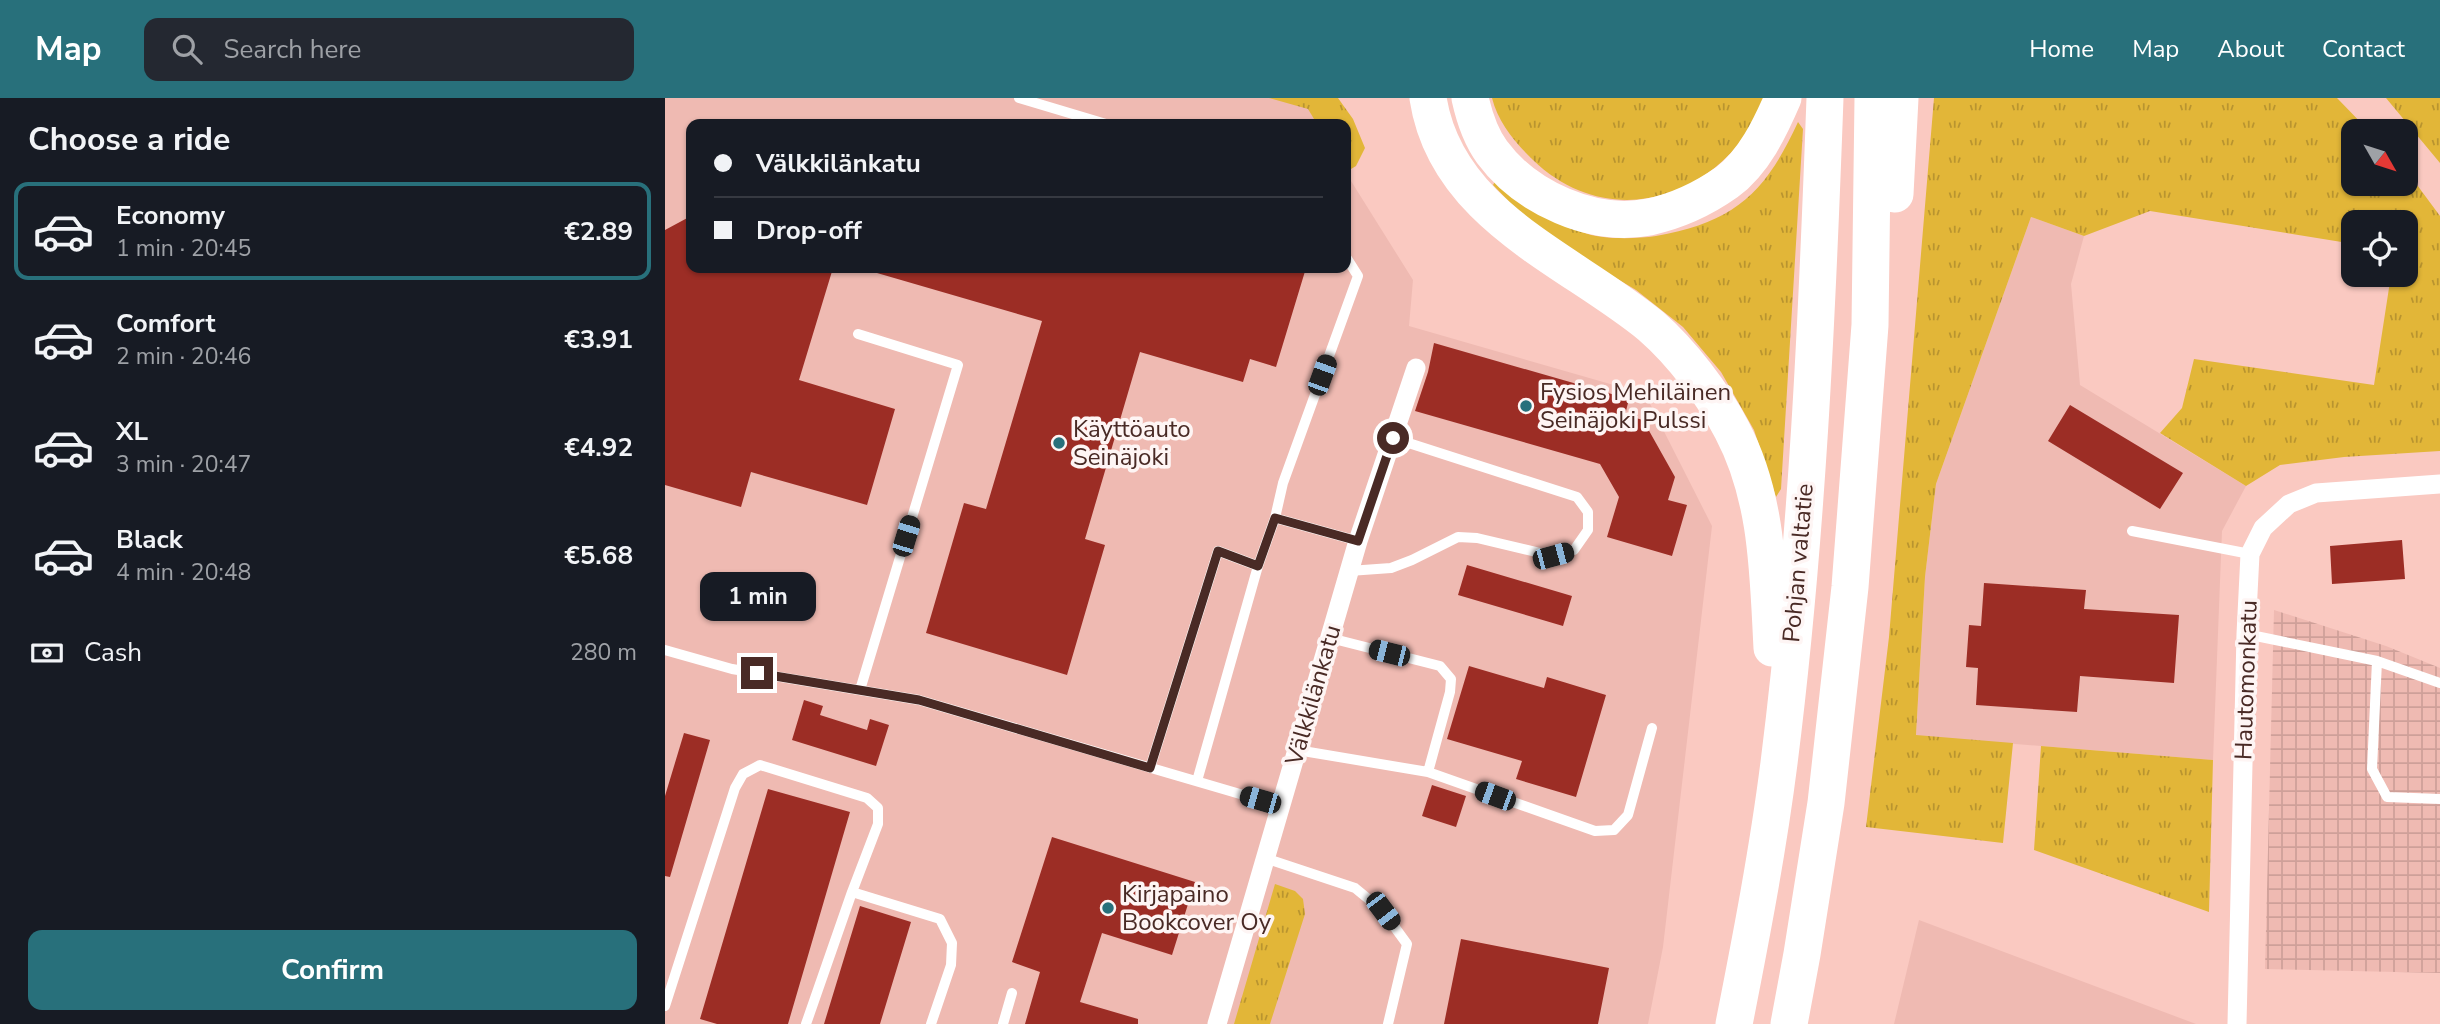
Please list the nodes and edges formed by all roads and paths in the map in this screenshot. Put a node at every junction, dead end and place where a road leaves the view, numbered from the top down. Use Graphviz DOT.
graph roads {
  1 [pos="1019,98"];
  2 [pos="1428,98"];
  3 [pos="1470,98"];
  4 [pos="1783,98"];
  5 [pos="1825,98"];
  6 [pos="1873,98"];
  7 [pos="1900,98"];
  8 [pos="1089,119"];
  9 [pos="1351,265"];
  10 [pos="1870,325"];
  11 [pos="858,334"];
  12 [pos="1416,368"];
  13 [pos="1393,438"];
  14 [pos="2440,484"];
  15 [pos="1275,518"];
  16 [pos="2132,531"];
  17 [pos="1358,541"];
  18 [pos="2250,554"];
  19 [pos="1258,566"];
  20 [pos="1349,571"];
  21 [pos="2246,634"];
  22 [pos="1330,638"];
  23 [pos="665,650"];
  24 [pos="2377,661"];
  25 [pos="2440,683"];
  26 [pos="860,690"];
  27 [pos="1652,728"];
  28 [pos="1297,750"];
  29 [pos="1779,764"];
  30 [pos="1150,768"];
  31 [pos="1427,772"];
  32 [pos="1196,781"];
  33 [pos="2440,799"];
  34 [pos="1281,806"];
  35 [pos="1265,858"];
  36 [pos="852,892"];
  37 [pos="1012,993"];
  38 [pos="665,1006"];
  39 [pos="806,1024"];
  40 [pos="931,1024"];
  41 [pos="1003,1024"];
  42 [pos="1217,1024"];
  43 [pos="1388,1024"];
  44 [pos="1734,1024"];
  45 [pos="1789,1024"];
  46 [pos="2238,1024"];
  1 -- 8 [label="lane"];
  2 -- 29 [label="highway"];
  3 -- 4 [label="highway"];
  5 -- 29 [label="highway, Pohjan valtatie"];
  6 -- 10 [label="highway"];
  7 -- 10 [label="highway"];
  9 -- 15 [label="lane"];
  10 -- 45 [label="highway"];
  11 -- 26 [label="lane"];
  12 -- 13 [label="street, Välkkilänkatu"];
  13 -- 17 [label="street, Välkkilänkatu"];
  13 -- 20 [label="lane"];
  14 -- 18 [label="street, Hautomonkatu"];
  15 -- 17 [label="lane"];
  15 -- 19 [label="lane"];
  16 -- 18 [label="lane"];
  17 -- 20 [label="street, Välkkilänkatu"];
  18 -- 21 [label="street, Hautomonkatu"];
  19 -- 30 [label="lane"];
  19 -- 32 [label="lane"];
  20 -- 22 [label="street, Välkkilänkatu"];
  21 -- 24 [label="lane"];
  21 -- 46 [label="street, Hautomonkatu"];
  22 -- 28 [label="street, Välkkilänkatu"];
  22 -- 31 [label="lane"];
  23 -- 26 [label="lane"];
  24 -- 25 [label="lane"];
  24 -- 33 [label="lane"];
  26 -- 30 [label="lane"];
  27 -- 31 [label="lane"];
  28 -- 31 [label="lane"];
  28 -- 34 [label="street, Välkkilänkatu"];
  29 -- 44 [label="highway, Pohjan valtatie"];
  30 -- 32 [label="lane"];
  32 -- 34 [label="lane"];
  34 -- 35 [label="street, Välkkilänkatu"];
  35 -- 42 [label="street, Välkkilänkatu"];
  35 -- 43 [label="lane"];
  36 -- 38 [label="lane"];
  36 -- 39 [label="lane"];
  36 -- 40 [label="lane"];
  37 -- 41 [label="lane"];
}
